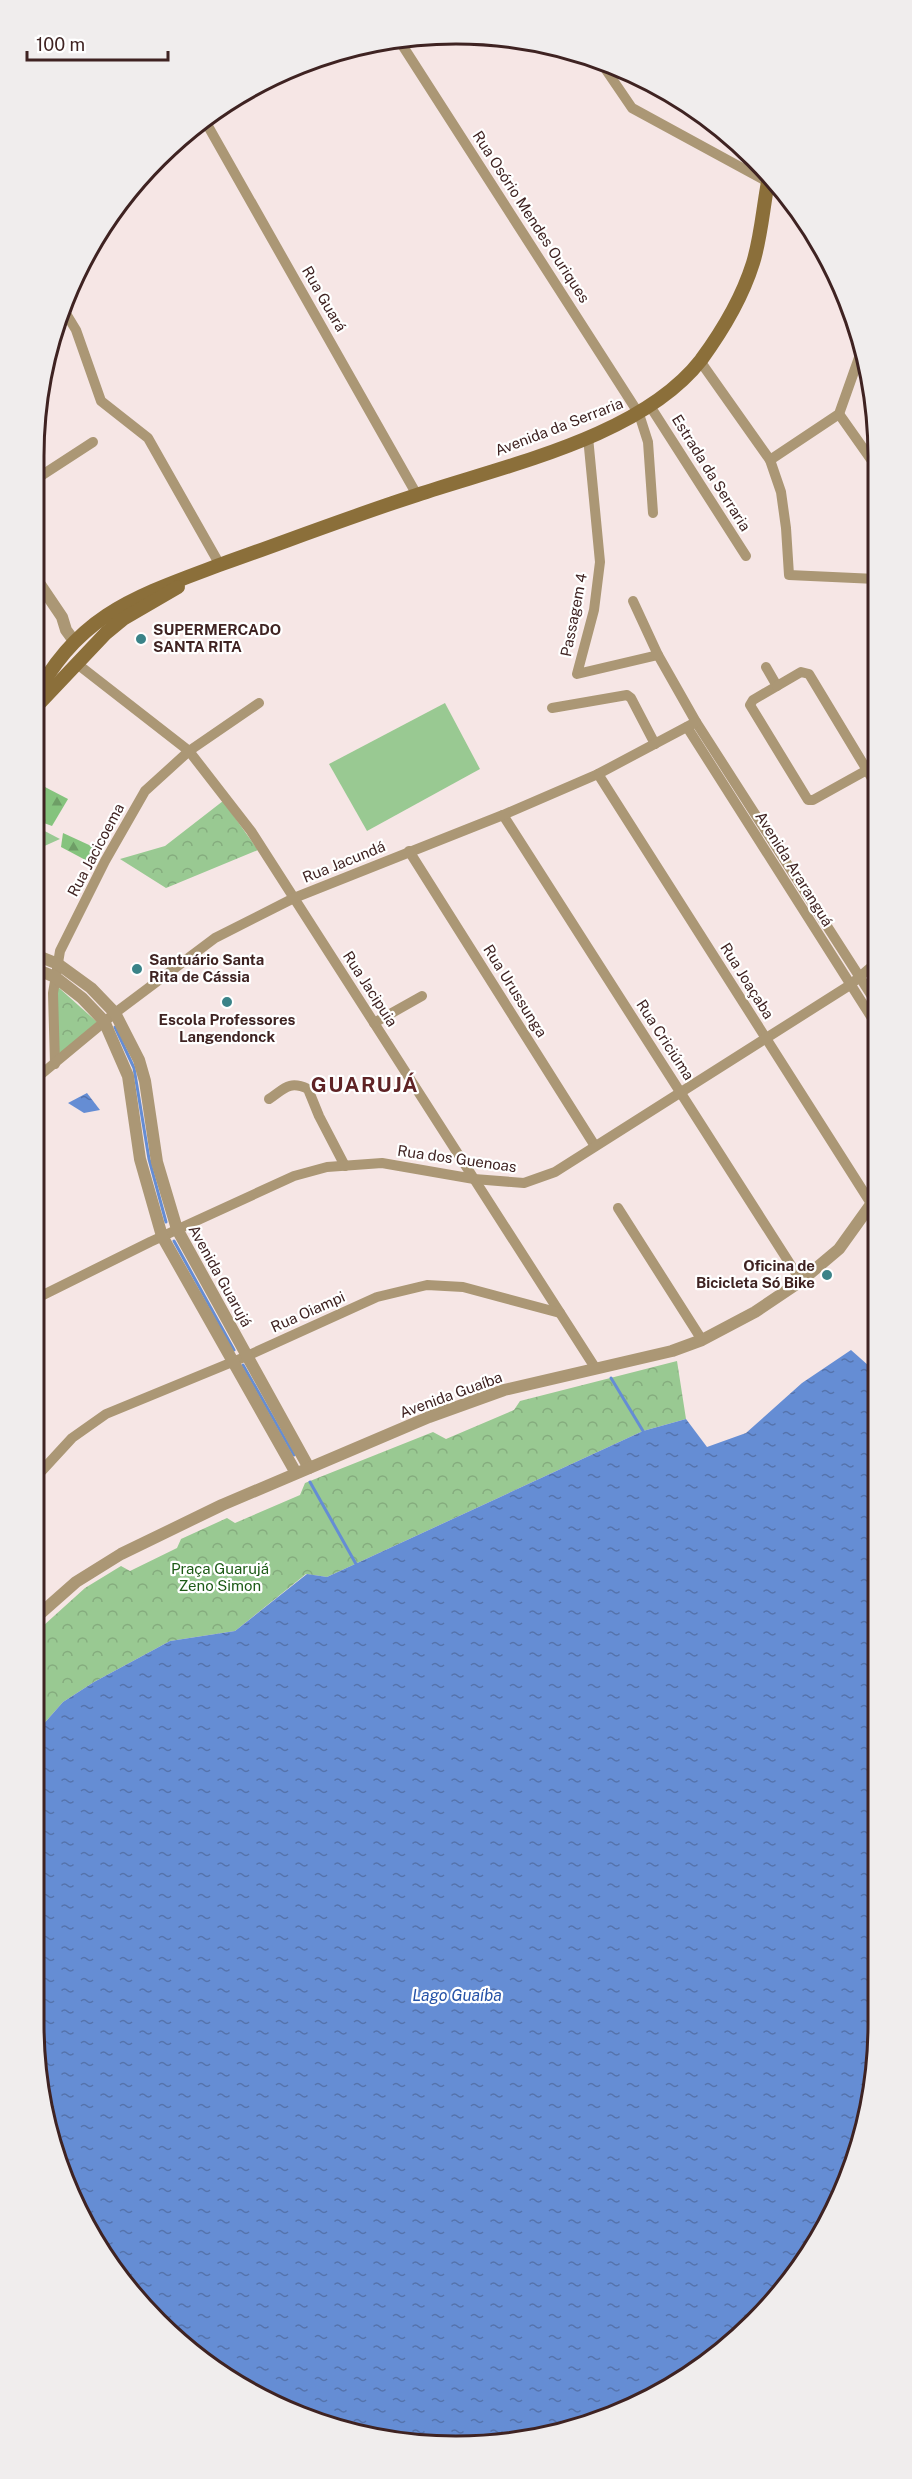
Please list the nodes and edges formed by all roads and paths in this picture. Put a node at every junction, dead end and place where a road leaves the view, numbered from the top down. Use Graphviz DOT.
graph roads {
  1 [pos="403,47"];
  2 [pos="608,73"];
  3 [pos="208,127"];
  4 [pos="752,168"];
  5 [pos="766,184"];
  6 [pos="68,316"];
  7 [pos="700,361"];
  8 [pos="857,362"];
  9 [pos="645,410"];
  10 [pos="839,414"];
  11 [pos="588,437"];
  12 [pos="93,442"];
  13 [pos="868,454"];
  14 [pos="770,460"];
  15 [pos="44,474"];
  16 [pos="417,495"];
  17 [pos="653,513"];
  18 [pos="746,556"];
  19 [pos="220,565"];
  20 [pos="868,579"];
  21 [pos="44,590"];
  22 [pos="633,602"];
  23 [pos="76,638"];
  24 [pos="89,649"];
  25 [pos="658,655"];
  26 [pos="76,663"];
  27 [pos="766,667"];
  28 [pos="47,672"];
  29 [pos="44,678"];
  30 [pos="60,681"];
  31 [pos="777,686"];
  32 [pos="44,698"];
  33 [pos="259,703"];
  34 [pos="552,708"];
  35 [pos="692,724"];
  36 [pos="655,744"];
  37 [pos="189,751"];
  38 [pos="867,770"];
  39 [pos="598,774"];
  40 [pos="504,815"];
  41 [pos="408,851"];
  42 [pos="294,898"];
  43 [pos="44,958"];
  44 [pos="58,964"];
  45 [pos="868,970"];
  46 [pos="44,973"];
  47 [pos="55,977"];
  48 [pos="855,981"];
  49 [pos="868,995"];
  50 [pos="422,996"];
  51 [pos="868,1008"];
  52 [pos="115,1013"];
  53 [pos="104,1021"];
  54 [pos="374,1023"];
  55 [pos="766,1038"];
  56 [pos="55,1064"];
  57 [pos="44,1072"];
  58 [pos="680,1091"];
  59 [pos="269,1099"];
  60 [pos="595,1146"];
  61 [pos="345,1166"];
  62 [pos="474,1179"];
  63 [pos="868,1190"];
  64 [pos="618,1208"];
  65 [pos="868,1210"];
  66 [pos="177,1229"];
  67 [pos="162,1236"];
  68 [pos="801,1281"];
  69 [pos="44,1295"];
  70 [pos="560,1313"];
  71 [pos="702,1340"];
  72 [pos="247,1356"];
  73 [pos="233,1361"];
  74 [pos="596,1369"];
  75 [pos="44,1468"];
  76 [pos="309,1468"];
  77 [pos="296,1473"];
  78 [pos="44,1610"];
  1 -- 9 [label="street, Rua Osório Mendes Ouriques"];
  2 -- 4 [label="street"];
  3 -- 16 [label="street, Rua Guará"];
  5 -- 7 [label="main road, Avenida da Serraria"];
  6 -- 19 [label="street"];
  7 -- 9 [label="main road, Avenida da Serraria"];
  7 -- 14 [label="street"];
  8 -- 10 [label="street"];
  9 -- 11 [label="main road, Avenida da Serraria"];
  9 -- 17 [label="street"];
  9 -- 18 [label="street, Estrada da Serraria"];
  10 -- 13 [label="street"];
  10 -- 14 [label="street"];
  11 -- 16 [label="main road, Avenida da Serraria"];
  11 -- 25 [label="street, Passagem 4"];
  12 -- 15 [label="street"];
  14 -- 20 [label="street"];
  16 -- 19 [label="main road, Avenida da Serraria"];
  19 -- 23 [label="main road, Avenida da Serraria"];
  19 -- 24 [label="main road, Avenida da Serraria"];
  21 -- 23 [label="street"];
  22 -- 25 [label="street"];
  23 -- 24 [label="street"];
  23 -- 28 [label="main road, Avenida da Serraria"];
  24 -- 26 [label="main road, Avenida da Serraria"];
  25 -- 35 [label="street"];
  26 -- 30 [label="main road, Avenida da Serraria"];
  26 -- 37 [label="street, Rua Jacipuia"];
  27 -- 31 [label="street"];
  28 -- 29 [label="main road, Avenida da Serraria"];
  28 -- 30 [label="main road"];
  30 -- 32 [label="main road, Avenida da Serraria"];
  31 -- 38 [label="street"];
  31 -- 38 [label="street"];
  33 -- 37 [label="street, Rua Jacicoema"];
  34 -- 36 [label="street"];
  35 -- 36 [label="street, Rua Jacundá"];
  35 -- 48 [label="street, Avenida Araranguá"];
  36 -- 39 [label="street, Rua Jacundá"];
  37 -- 42 [label="street, Rua Jacipuia"];
  37 -- 44 [label="street, Rua Jacicoema"];
  39 -- 40 [label="street, Rua Jacundá"];
  39 -- 55 [label="street, Rua Joaçaba"];
  40 -- 41 [label="street, Rua Jacundá"];
  40 -- 58 [label="street, Rua Criciúma"];
  41 -- 42 [label="street, Rua Jacundá"];
  41 -- 60 [label="street, Rua Urussunga"];
  42 -- 52 [label="street, Rua Jacundá"];
  42 -- 54 [label="street, Rua Jacipuia"];
  43 -- 44 [label="street, Avenida Guarujá"];
  44 -- 47 [label="street, Rua Jacicoema"];
  44 -- 52 [label="street, Avenida Guarujá"];
  45 -- 48 [label="street, Rua dos Guenoas"];
  46 -- 47 [label="street, Avenida Guarujá"];
  47 -- 53 [label="street, Avenida Guarujá"];
  47 -- 56 [label="street, Rua Jacicoema"];
  48 -- 49 [label="street, Avenida Araranguá"];
  48 -- 51 [label="street, Avenida Araranguá"];
  48 -- 55 [label="street, Rua dos Guenoas"];
  50 -- 54 [label="street"];
  52 -- 53 [label="street, Rua Jacundá"];
  52 -- 66 [label="street, Avenida Guarujá"];
  53 -- 56 [label="street, Rua Jacundá"];
  53 -- 67 [label="street, Avenida Guarujá"];
  54 -- 62 [label="street, Rua Jacipuia"];
  55 -- 58 [label="street, Rua dos Guenoas"];
  55 -- 63 [label="street, Rua Joaçaba"];
  56 -- 57 [label="street, Rua Jacundá"];
  58 -- 60 [label="street, Rua dos Guenoas"];
  58 -- 68 [label="street, Rua Criciúma"];
  59 -- 61 [label="street"];
  60 -- 62 [label="street, Rua dos Guenoas"];
  61 -- 62 [label="street, Rua dos Guenoas"];
  61 -- 66 [label="street, Rua dos Guenoas"];
  62 -- 70 [label="street, Rua Jacipuia"];
  64 -- 71 [label="street"];
  65 -- 68 [label="street, Avenida Guaíba"];
  66 -- 67 [label="street, Rua dos Guenoas"];
  66 -- 72 [label="street, Avenida Guarujá"];
  67 -- 69 [label="street, Rua dos Guenoas"];
  67 -- 73 [label="street, Avenida Guarujá"];
  68 -- 71 [label="street, Avenida Guaíba"];
  70 -- 72 [label="street, Rua Oiampi"];
  70 -- 74 [label="street, Rua Jacipuia"];
  71 -- 74 [label="street, Avenida Guaíba"];
  72 -- 73 [label="street, Rua Oiampi"];
  72 -- 76 [label="street, Avenida Guarujá"];
  73 -- 75 [label="street, Rua Oiampi"];
  73 -- 77 [label="street, Avenida Guarujá"];
  74 -- 76 [label="street, Avenida Guaíba"];
  76 -- 77 [label="street, Avenida Guaíba"];
  77 -- 78 [label="street, Avenida Guaíba"];
}
